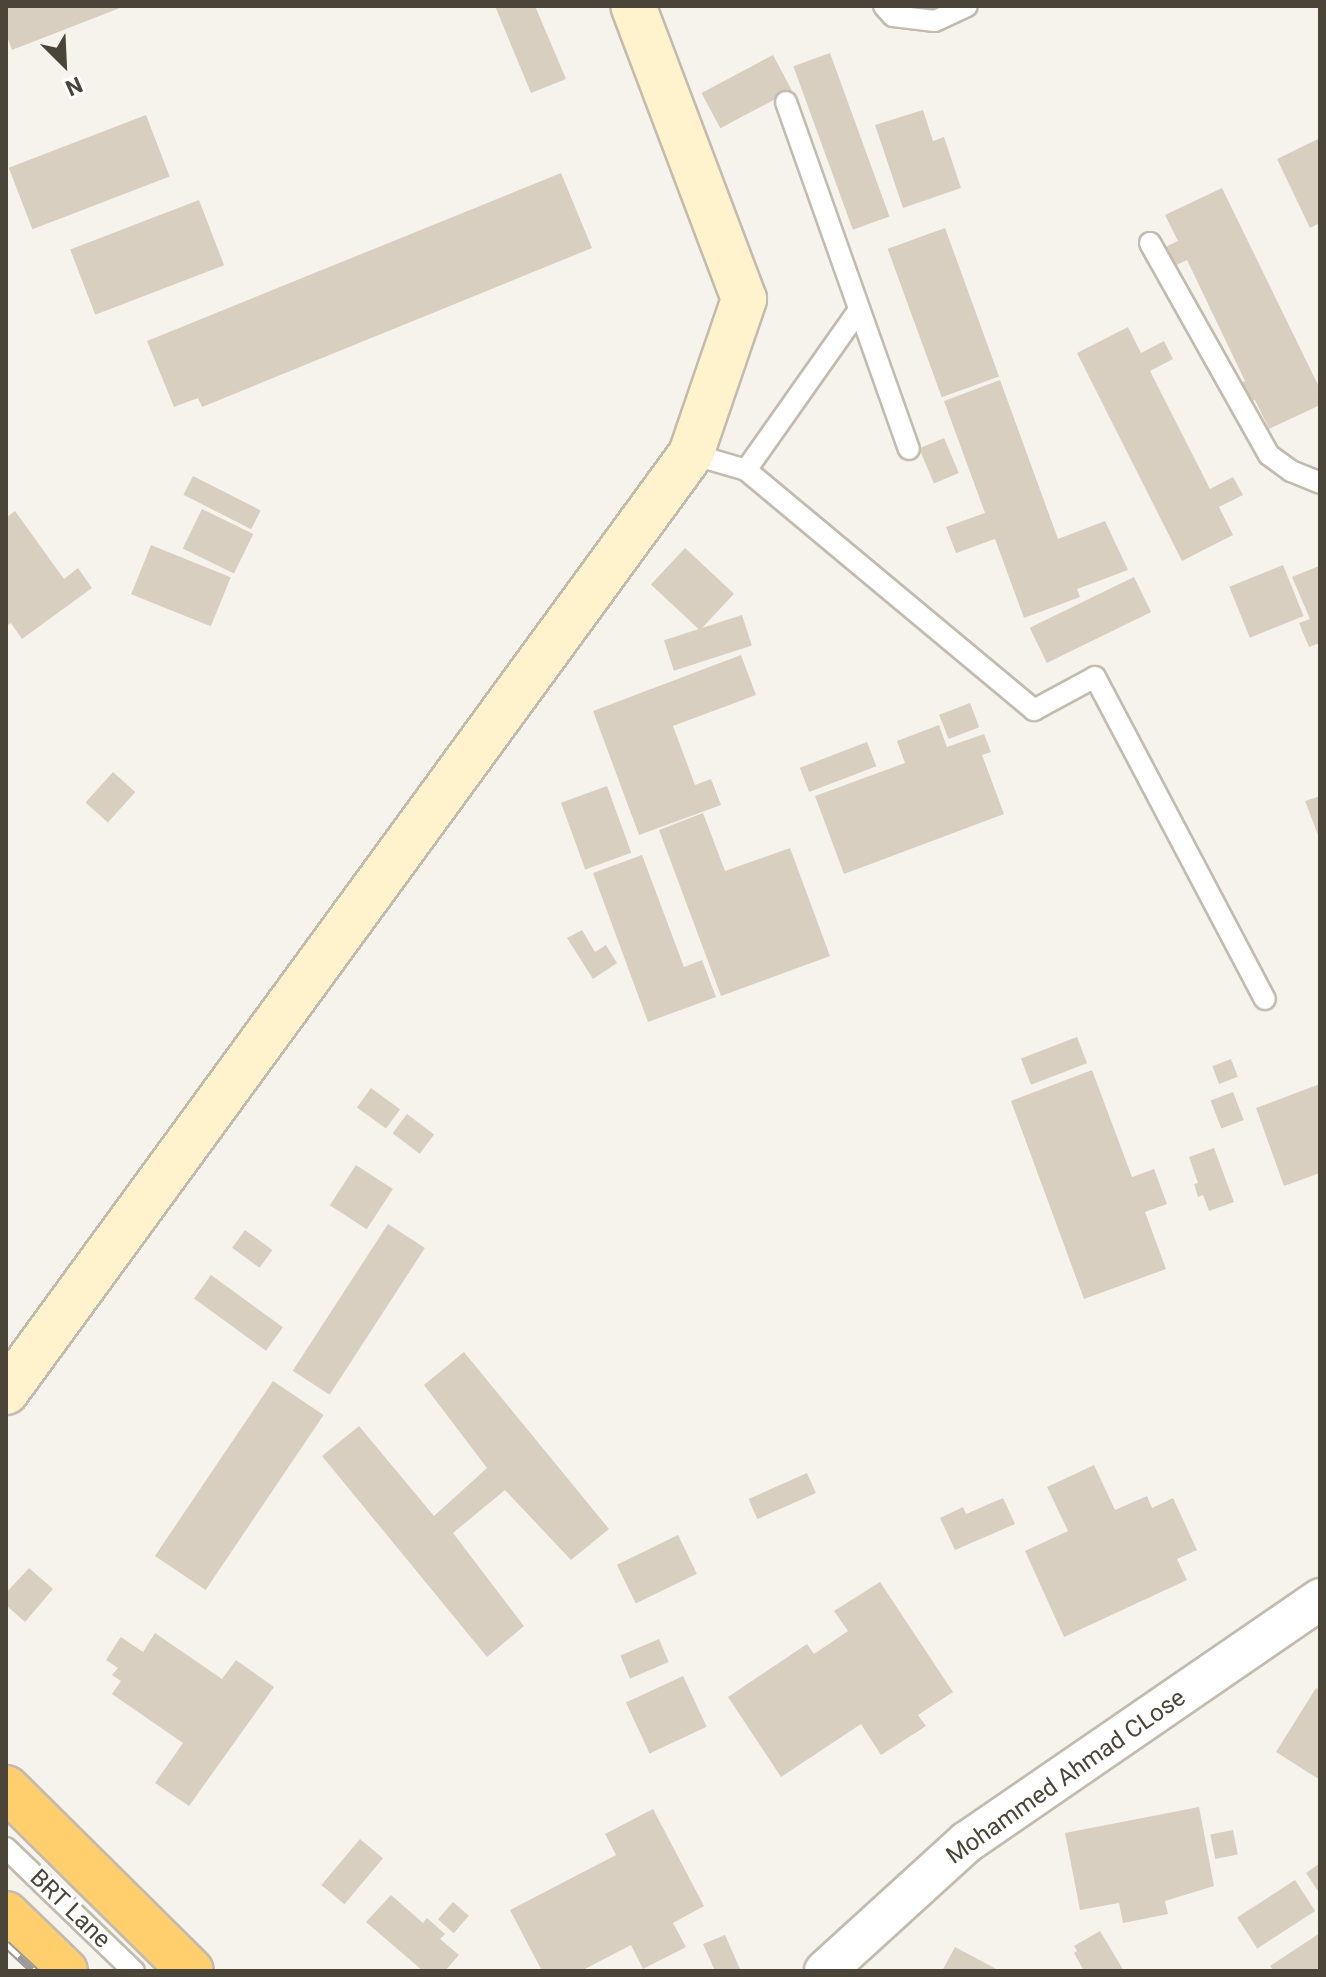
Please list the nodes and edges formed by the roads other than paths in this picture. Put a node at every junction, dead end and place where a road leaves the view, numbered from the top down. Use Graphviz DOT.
graph roads {
  1 [pos="633,6"];
  2 [pos="884,6"];
  3 [pos="967,6"];
  4 [pos="786,102"];
  5 [pos="1150,243"];
  6 [pos="859,310"];
  7 [pos="909,449"];
  8 [pos="691,454"];
  9 [pos="746,470"];
  10 [pos="1320,483"];
  11 [pos="1265,999"];
  12 [pos="6,1392"];
  13 [pos="1320,1599"];
  14 [pos="7,1787"];
  15 [pos="6,1848"];
  16 [pos="6,1914"];
  17 [pos="65,1971"];
  18 [pos="134,1971"];
  19 [pos="191,1971"];
  20 [pos="825,1971"];
  1 -- 8 [label="street"];
  2 -- 3 [label="lane"];
  4 -- 6 [label="lane"];
  5 -- 10 [label="lane"];
  6 -- 7 [label="lane"];
  6 -- 9 [label="lane"];
  8 -- 9 [label="lane"];
  8 -- 12 [label="street"];
  9 -- 11 [label="lane"];
  13 -- 20 [label="street, Mohammed Ahmad CLose"];
  14 -- 19 [label="highway"];
  15 -- 18 [label="lane, BRT Lane"];
  16 -- 17 [label="highway"];
}
